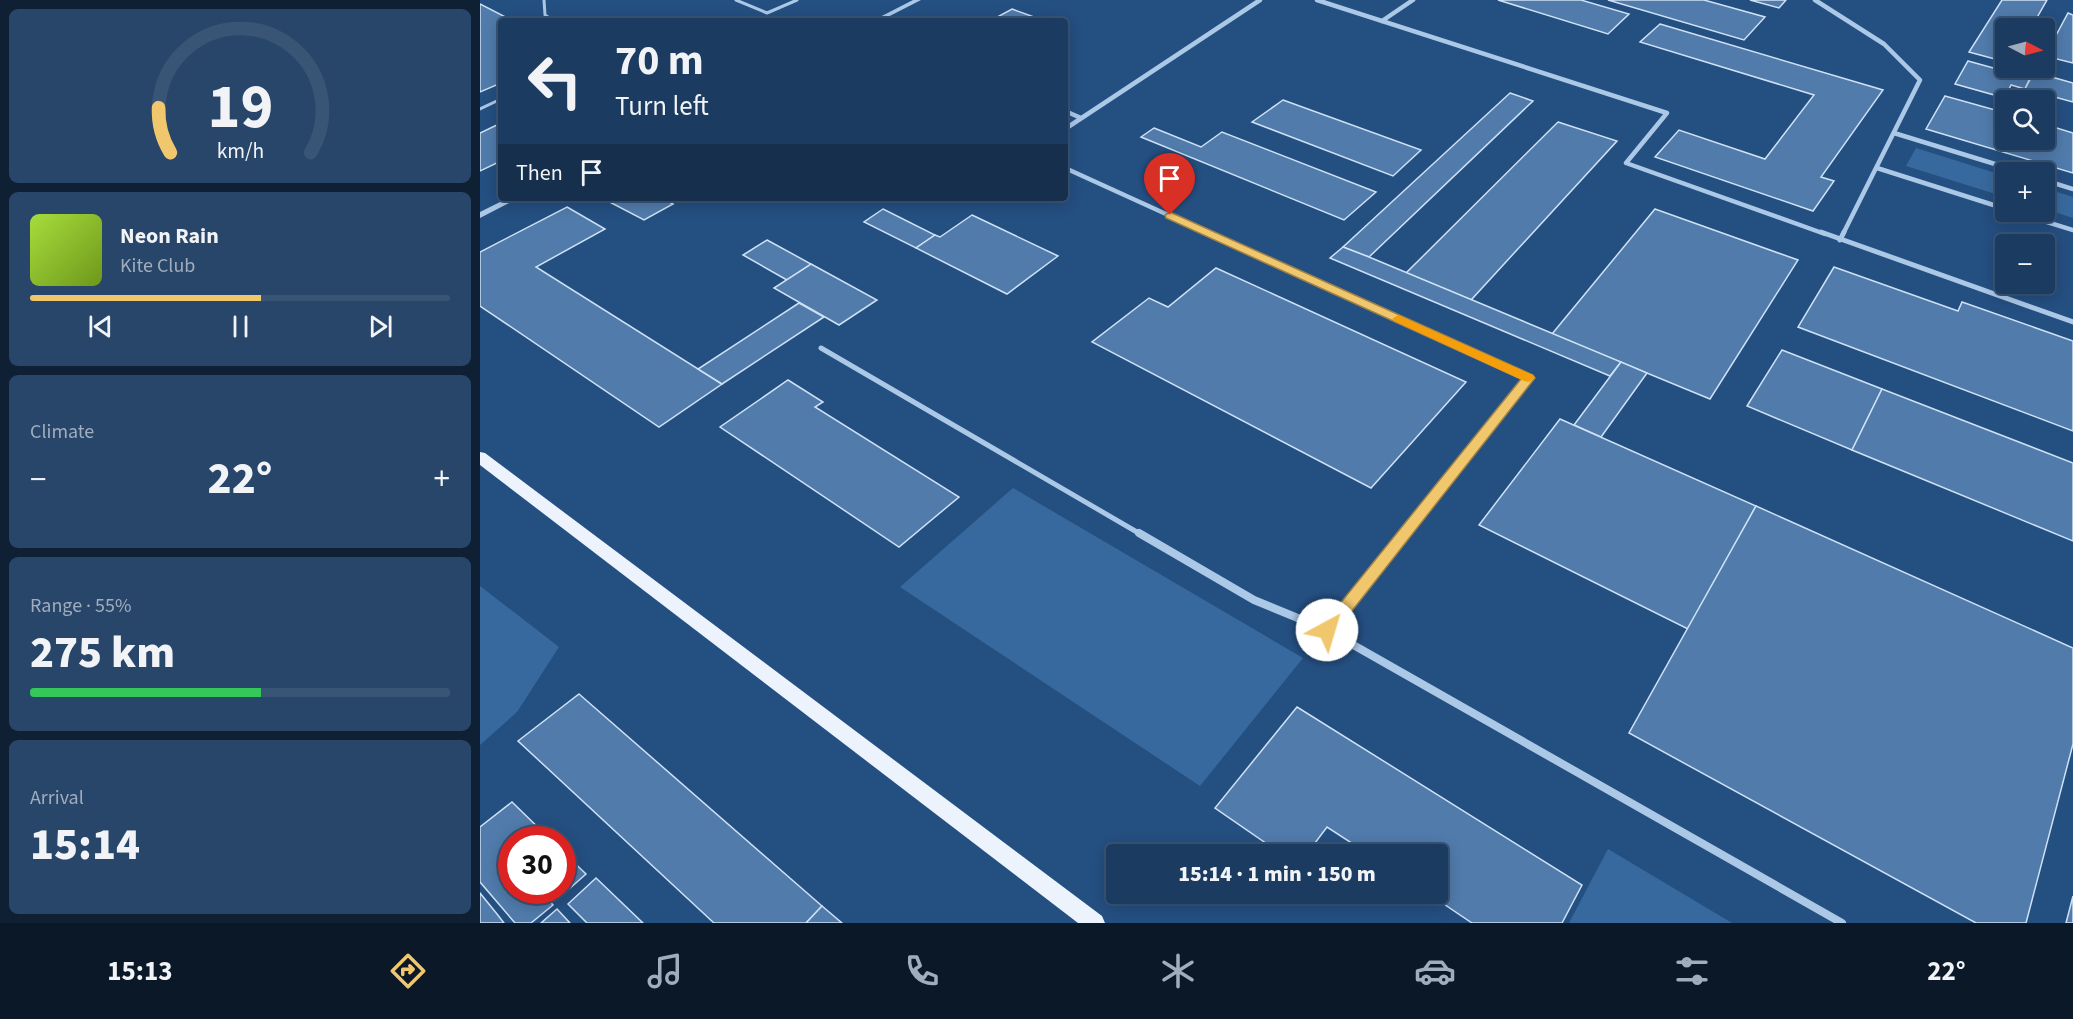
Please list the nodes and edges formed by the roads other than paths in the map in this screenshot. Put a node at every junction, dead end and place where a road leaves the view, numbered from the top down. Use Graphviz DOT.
graph roads {
  1 [pos="544,0"];
  2 [pos="736,0"];
  3 [pos="797,0"];
  4 [pos="918,0"];
  5 [pos="1260,0"];
  6 [pos="1317,0"];
  7 [pos="1413,0"];
  8 [pos="1815,0"];
  9 [pos="550,18"];
  10 [pos="881,18"];
  11 [pos="1382,21"];
  12 [pos="498,100"];
  13 [pos="480,109"];
  14 [pos="1068,112"];
  15 [pos="1081,118"];
  16 [pos="1068,127"];
  17 [pos="1894,133"];
  18 [pos="1995,164"];
  19 [pos="1877,168"];
  20 [pos="1068,169"];
  21 [pos="2055,183"];
  22 [pos="2073,189"];
  23 [pos="509,201"];
  24 [pos="1995,206"];
  25 [pos="480,215"];
  26 [pos="2047,222"];
  27 [pos="2073,230"];
  28 [pos="1840,240"];
  29 [pos="2073,322"];
  30 [pos="821,348"];
  31 [pos="480,457"];
  32 [pos="1327,630"];
  33 [pos="1095,923"];
  34 [pos="1842,923"];
  1 -- 9 [label="lane"];
  2 -- 3 [label="lane"];
  4 -- 10 [label="street"];
  5 -- 15 [label="street"];
  6 -- 11 [label="street"];
  7 -- 11 [label="street"];
  8 -- 17 [label="street"];
  11 -- 28 [label="street"];
  12 -- 13 [label="lane"];
  14 -- 15 [label="street"];
  15 -- 16 [label="street"];
  17 -- 18 [label="street"];
  17 -- 19 [label="street"];
  19 -- 24 [label="street"];
  19 -- 28 [label="street"];
  20 -- 32 [label="street"];
  21 -- 22 [label="street"];
  23 -- 25 [label="street"];
  26 -- 27 [label="street"];
  28 -- 29 [label="street"];
  30 -- 32 [label="street"];
  31 -- 33 [label="main road"];
  32 -- 34 [label="street"];
}
